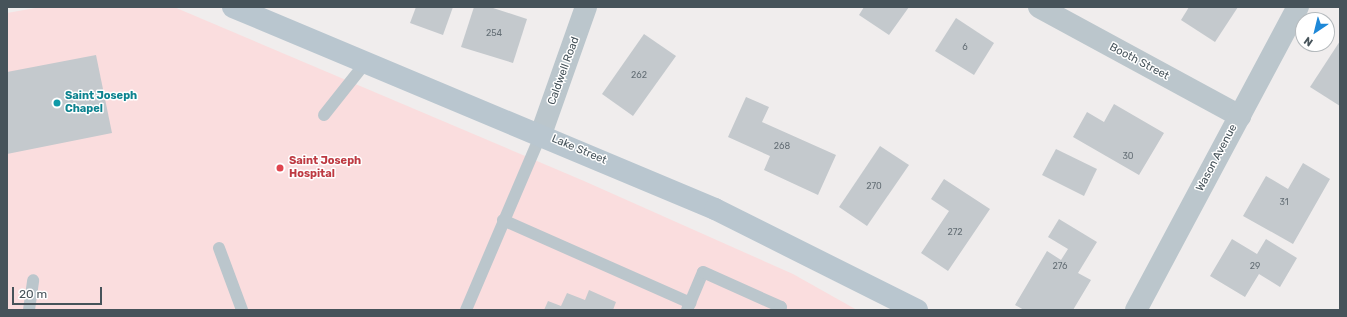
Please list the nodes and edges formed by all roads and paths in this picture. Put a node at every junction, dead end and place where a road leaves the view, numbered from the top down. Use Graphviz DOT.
graph roads {
  1 [pos="233,7"];
  2 [pos="586,7"];
  3 [pos="1039,7"];
  4 [pos="1298,7"];
  5 [pos="366,62"];
  6 [pos="324,115"];
  7 [pos="1240,116"];
  8 [pos="541,134"];
  9 [pos="503,220"];
  10 [pos="219,248"];
  11 [pos="33,280"];
  12 [pos="689,307"];
  13 [pos="29,310"];
  14 [pos="242,310"];
  15 [pos="466,310"];
  16 [pos="779,310"];
  17 [pos="917,310"];
  18 [pos="1136,310"];
  1 -- 5 [label="street, Lake Street"];
  2 -- 8 [label="street, Caldwell Road"];
  3 -- 7 [label="street, Booth Street"];
  4 -- 7 [label="street, Wason Avenue"];
  5 -- 6 [label="lane"];
  5 -- 8 [label="street, Lake Street"];
  7 -- 18 [label="street, Wason Avenue"];
  8 -- 9 [label="lane"];
  8 -- 17 [label="street, Lake Street"];
  9 -- 12 [label="lane"];
  9 -- 15 [label="lane"];
  10 -- 14 [label="lane"];
  11 -- 13 [label="lane"];
  12 -- 16 [label="lane"];
}
